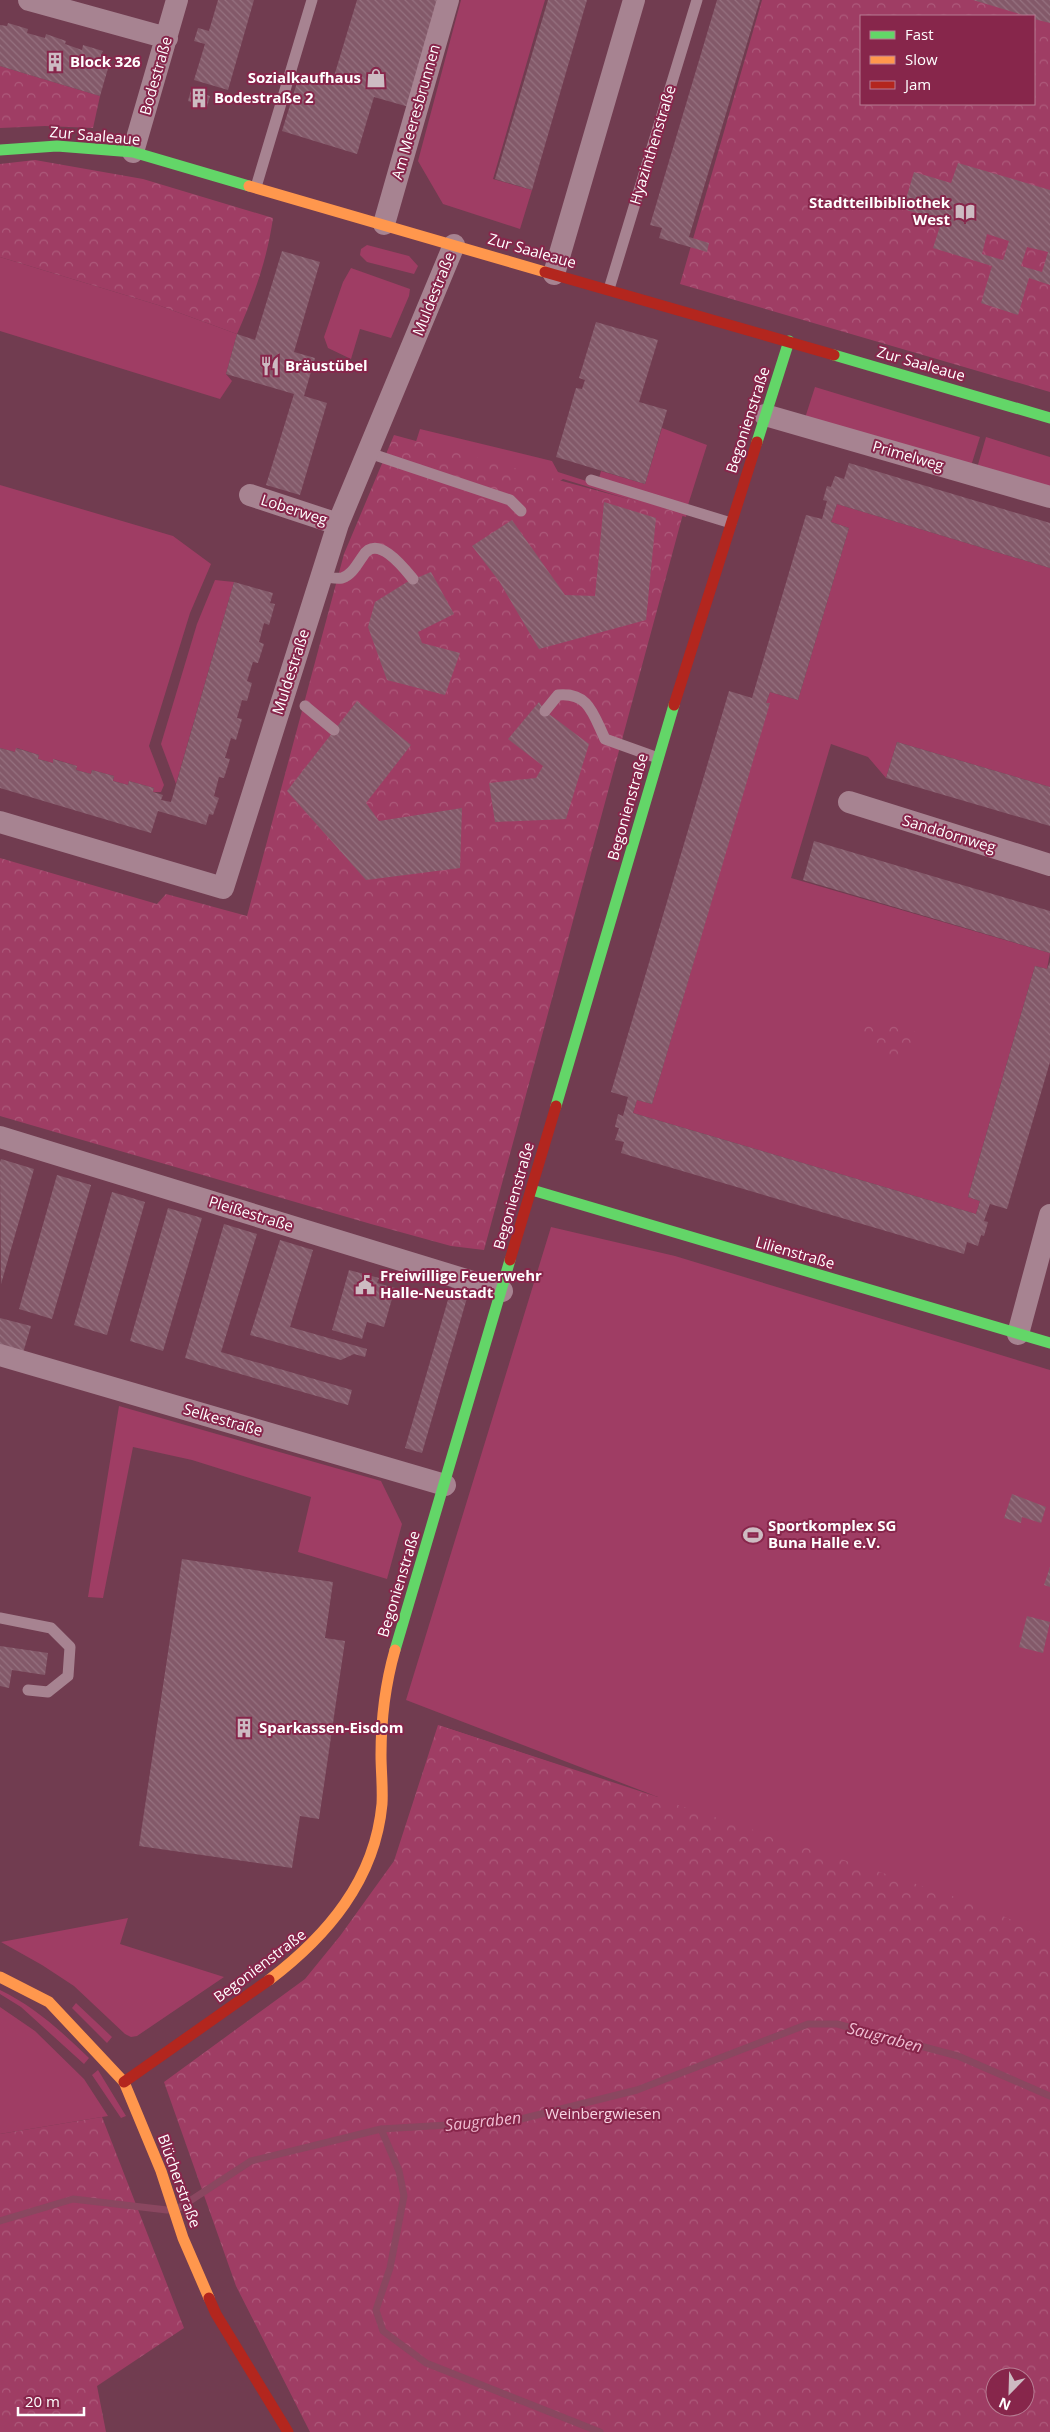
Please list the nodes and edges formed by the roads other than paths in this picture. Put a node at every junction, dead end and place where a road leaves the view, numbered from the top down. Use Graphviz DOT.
graph roads {
  1 [pos="29,0"];
  2 [pos="177,0"];
  3 [pos="312,0"];
  4 [pos="448,0"];
  5 [pos="634,0"];
  6 [pos="697,0"];
  7 [pos="167,38"];
  8 [pos="0,150"];
  9 [pos="133,152"];
  10 [pos="256,187"];
  11 [pos="384,224"];
  12 [pos="454,245"];
  13 [pos="554,274"];
  14 [pos="609,289"];
  15 [pos="789,341"];
  16 [pos="765,415"];
  17 [pos="1050,418"];
  18 [pos="368,453"];
  19 [pos="591,480"];
  20 [pos="250,495"];
  21 [pos="1050,497"];
  22 [pos="521,512"];
  23 [pos="731,523"];
  24 [pos="338,524"];
  25 [pos="322,577"];
  26 [pos="413,579"];
  27 [pos="305,706"];
  28 [pos="545,711"];
  29 [pos="334,730"];
  30 [pos="658,758"];
  31 [pos="848,802"];
  32 [pos="0,822"];
  33 [pos="1050,865"];
  34 [pos="0,1137"];
  35 [pos="532,1190"];
  36 [pos="1050,1215"];
  37 [pos="502,1291"];
  38 [pos="1018,1334"];
  39 [pos="1050,1343"];
  40 [pos="0,1356"];
  41 [pos="445,1485"];
  42 [pos="0,1618"];
  43 [pos="28,1690"];
  44 [pos="0,1977"];
  45 [pos="124,2082"];
  46 [pos="288,2432"];
  1 -- 7 [label="street"];
  2 -- 7 [label="street, Bodestraße"];
  3 -- 10 [label="lane"];
  4 -- 11 [label="street, Am Meeresbrunnen"];
  5 -- 13 [label="street"];
  6 -- 14 [label="lane, Hyazinthenstraße"];
  7 -- 9 [label="street, Bodestraße"];
  8 -- 9 [label="street, Zur Saaleaue"];
  9 -- 10 [label="street, Zur Saaleaue"];
  10 -- 11 [label="street, Zur Saaleaue"];
  11 -- 12 [label="street, Zur Saaleaue"];
  12 -- 13 [label="street, Zur Saaleaue"];
  12 -- 18 [label="street, Muldestraße"];
  13 -- 14 [label="street, Zur Saaleaue"];
  14 -- 15 [label="street, Zur Saaleaue"];
  15 -- 16 [label="street, Begonienstraße"];
  15 -- 17 [label="street, Zur Saaleaue"];
  16 -- 21 [label="street, Primelweg"];
  16 -- 23 [label="street, Begonienstraße"];
  18 -- 22 [label="lane"];
  18 -- 24 [label="street, Muldestraße"];
  19 -- 23 [label="lane"];
  20 -- 24 [label="street, Loberweg"];
  23 -- 30 [label="street, Begonienstraße"];
  24 -- 25 [label="street, Muldestraße"];
  25 -- 26 [label="lane"];
  25 -- 32 [label="street, Muldestraße"];
  27 -- 29 [label="lane"];
  28 -- 30 [label="lane"];
  30 -- 35 [label="street, Begonienstraße"];
  31 -- 33 [label="street, Sanddornweg"];
  34 -- 37 [label="street, Pleißestraße"];
  35 -- 37 [label="street, Begonienstraße"];
  35 -- 38 [label="street, Lilienstraße"];
  36 -- 38 [label="street"];
  37 -- 41 [label="street, Begonienstraße"];
  38 -- 39 [label="street, Lilienstraße"];
  40 -- 41 [label="street, Selkestraße"];
  41 -- 45 [label="street, Begonienstraße"];
  42 -- 43 [label="lane"];
  44 -- 45 [label="street, Blücherstraße"];
  45 -- 46 [label="street, Blücherstraße"];
}
